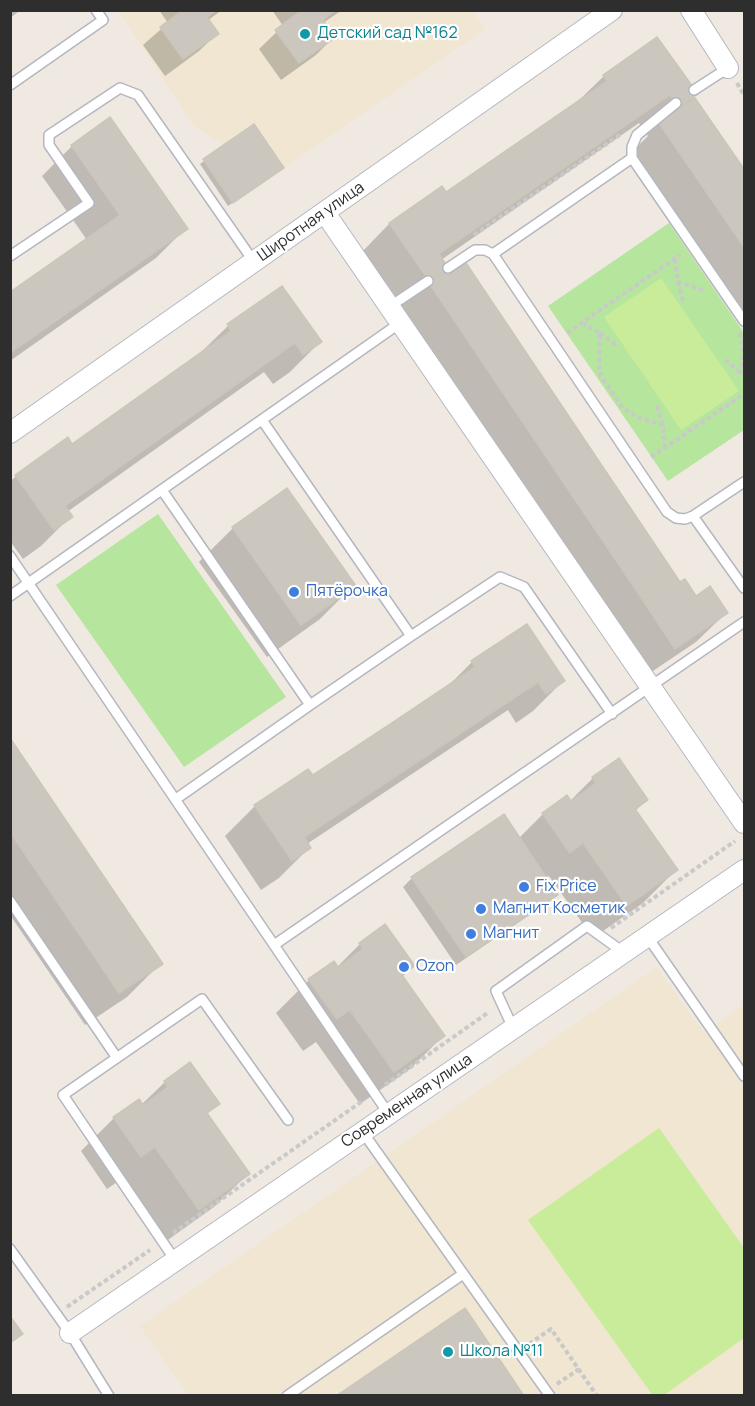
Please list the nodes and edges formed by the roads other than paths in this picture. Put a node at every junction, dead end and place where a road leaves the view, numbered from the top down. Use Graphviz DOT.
graph roads {
  1 [pos="96,10"];
  2 [pos="612,10"];
  3 [pos="691,10"];
  4 [pos="728,68"];
  5 [pos="10,85"];
  6 [pos="694,90"];
  7 [pos="676,103"];
  8 [pos="632,158"];
  9 [pos="325,213"];
  10 [pos="493,254"];
  11 [pos="10,256"];
  12 [pos="254,262"];
  13 [pos="448,268"];
  14 [pos="429,281"];
  15 [pos="395,315"];
  16 [pos="742,325"];
  17 [pos="262,420"];
  18 [pos="10,433"];
  19 [pos="744,482"];
  20 [pos="162,490"];
  21 [pos="693,516"];
  22 [pos="10,556"];
  23 [pos="29,583"];
  24 [pos="744,588"];
  25 [pos="10,596"];
  26 [pos="744,624"];
  27 [pos="411,636"];
  28 [pos="651,687"];
  29 [pos="310,705"];
  30 [pos="612,714"];
  31 [pos="176,799"];
  32 [pos="744,823"];
  33 [pos="744,870"];
  34 [pos="10,901"];
  35 [pos="646,936"];
  36 [pos="274,945"];
  37 [pos="623,952"];
  38 [pos="513,1028"];
  39 [pos="117,1058"];
  40 [pos="744,1076"];
  41 [pos="388,1113"];
  42 [pos="288,1120"];
  43 [pos="362,1131"];
  44 [pos="10,1249"];
  45 [pos="175,1260"];
  46 [pos="463,1274"];
  47 [pos="70,1333"];
  48 [pos="548,1393"];
  49 [pos="108,1395"];
  50 [pos="287,1395"];
  1 -- 5 [label="lane"];
  2 -- 9 [label="street, Широтная улица"];
  3 -- 4 [label="street"];
  4 -- 6 [label="lane"];
  7 -- 8 [label="lane"];
  8 -- 10 [label="lane"];
  8 -- 16 [label="lane"];
  9 -- 12 [label="street, Широтная улица"];
  9 -- 15 [label="street"];
  10 -- 13 [label="lane"];
  10 -- 21 [label="lane"];
  11 -- 12 [label="lane"];
  12 -- 18 [label="street, Широтная улица"];
  14 -- 15 [label="lane"];
  15 -- 17 [label="lane"];
  15 -- 28 [label="street"];
  17 -- 20 [label="lane"];
  17 -- 27 [label="lane"];
  19 -- 21 [label="lane"];
  20 -- 23 [label="lane"];
  20 -- 29 [label="lane"];
  21 -- 24 [label="lane"];
  22 -- 23 [label="lane"];
  23 -- 25 [label="lane"];
  23 -- 31 [label="lane"];
  26 -- 28 [label="lane"];
  27 -- 29 [label="lane"];
  27 -- 30 [label="lane"];
  28 -- 30 [label="lane"];
  28 -- 32 [label="street"];
  29 -- 31 [label="lane"];
  30 -- 36 [label="lane"];
  31 -- 36 [label="lane"];
  33 -- 35 [label="street, Современная улица"];
  34 -- 39 [label="lane"];
  35 -- 37 [label="street, Современная улица"];
  35 -- 40 [label="lane"];
  36 -- 41 [label="lane"];
  37 -- 38 [label="street, Современная улица"];
  37 -- 38 [label="lane"];
  38 -- 41 [label="street, Современная улица"];
  39 -- 42 [label="lane"];
  39 -- 45 [label="lane"];
  41 -- 43 [label="street, Современная улица"];
  43 -- 45 [label="street, Современная улица"];
  43 -- 46 [label="lane"];
  44 -- 47 [label="lane"];
  45 -- 47 [label="street, Современная улица"];
  46 -- 48 [label="lane"];
  46 -- 50 [label="lane"];
  47 -- 49 [label="lane"];
}
